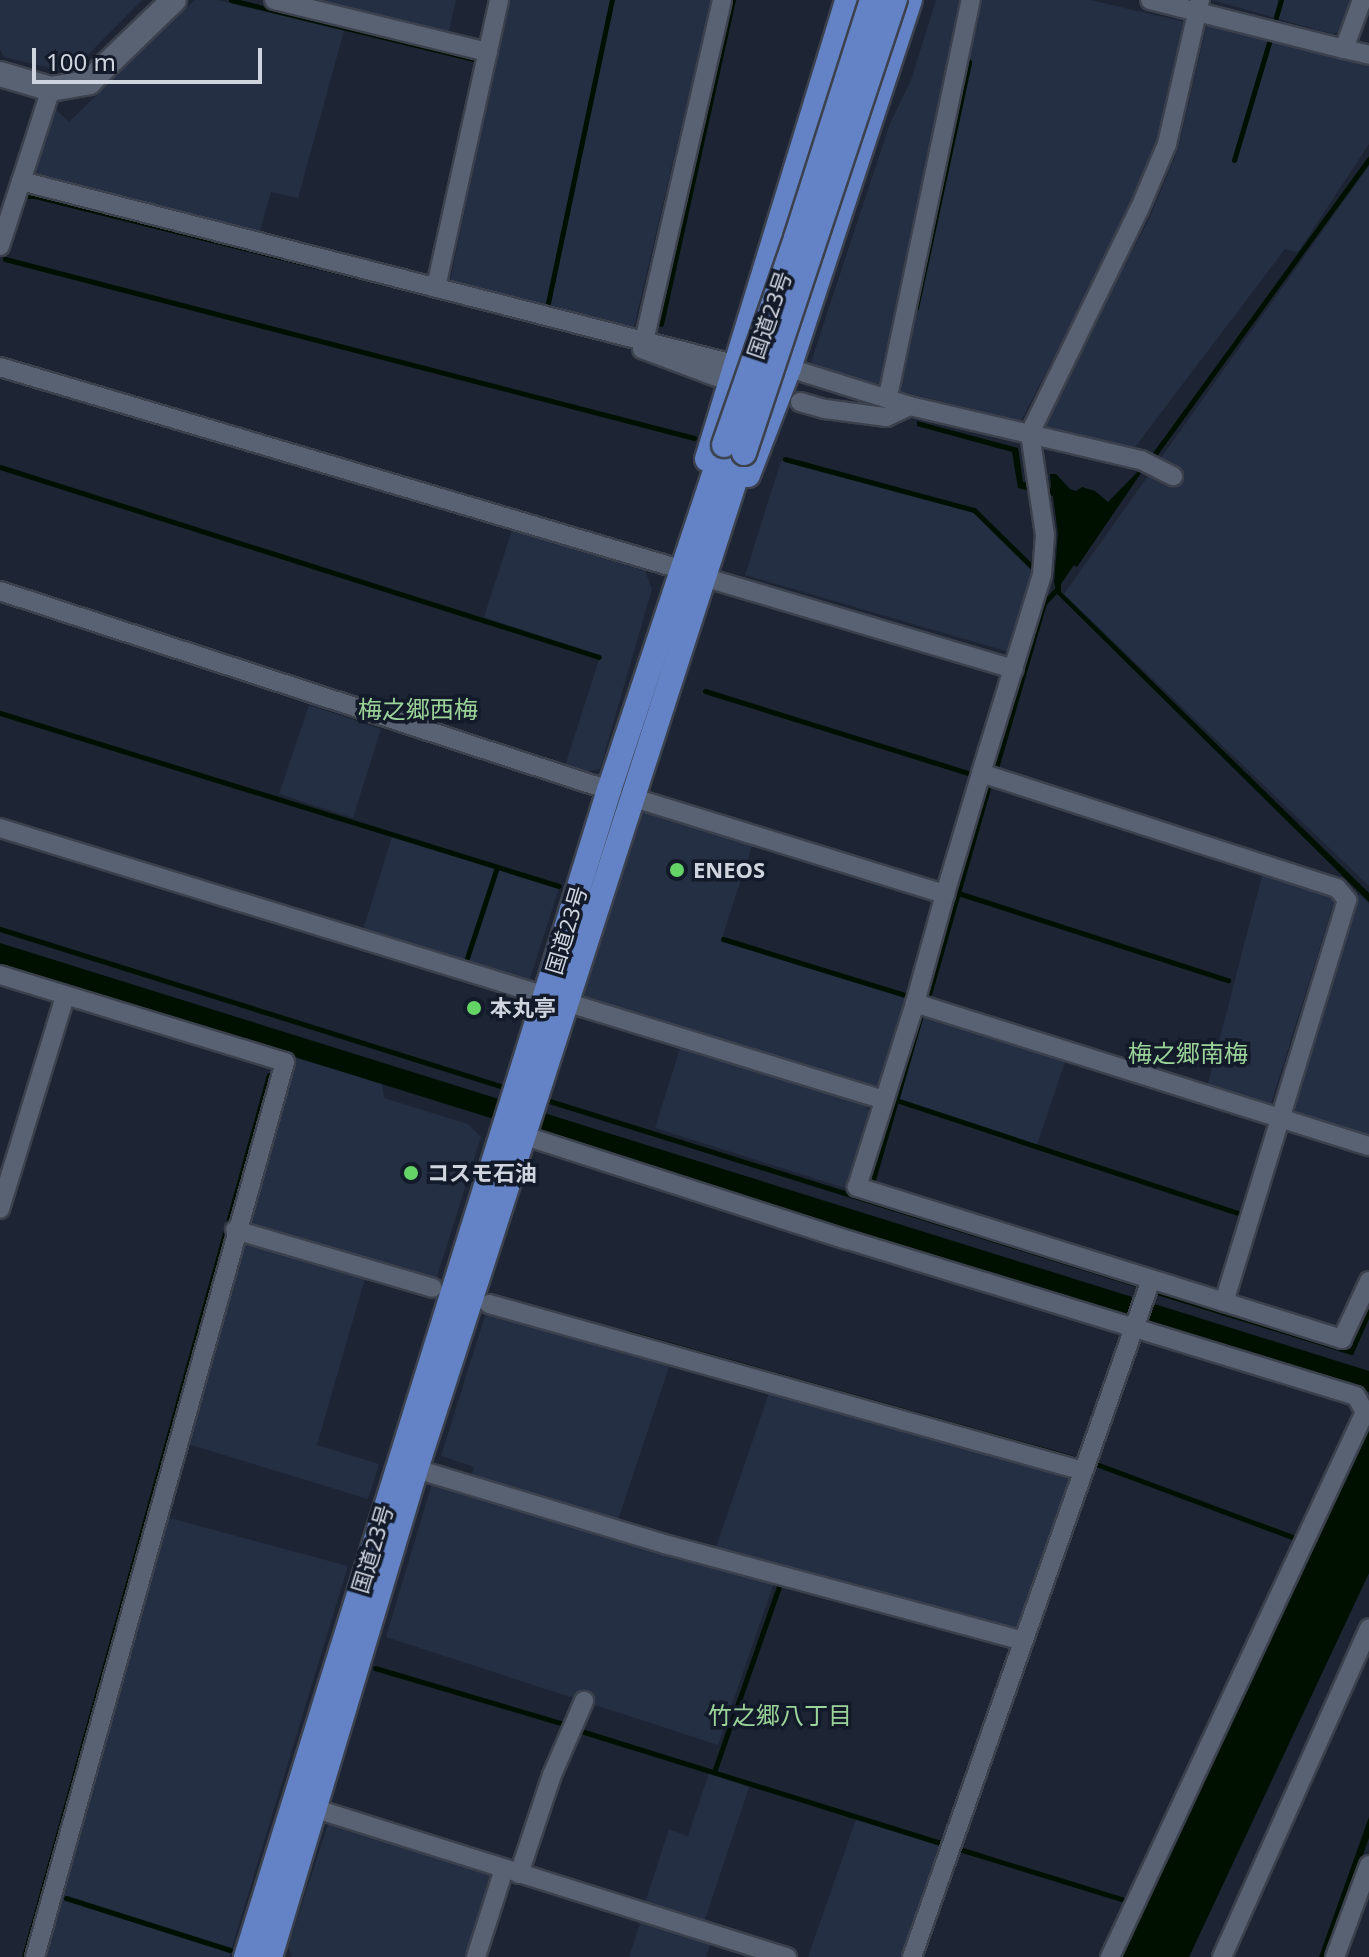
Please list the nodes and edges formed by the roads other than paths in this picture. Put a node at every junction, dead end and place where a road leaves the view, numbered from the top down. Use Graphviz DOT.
graph roads {
  1 [pos="174,0"];
  2 [pos="274,0"];
  3 [pos="499,0"];
  4 [pos="722,0"];
  5 [pos="847,0"];
  6 [pos="872,0"];
  7 [pos="895,0"];
  8 [pos="910,0"];
  9 [pos="971,0"];
  10 [pos="1150,0"];
  11 [pos="1362,0"];
  12 [pos="1199,6"];
  13 [pos="1344,49"];
  14 [pos="488,52"];
  15 [pos="1369,55"];
  16 [pos="0,74"];
  17 [pos="51,89"];
  18 [pos="21,181"];
  19 [pos="0,246"];
  20 [pos="436,287"];
  21 [pos="624,336"];
  22 [pos="644,341"];
  23 [pos="737,365"];
  24 [pos="0,367"];
  25 [pos="789,368"];
  26 [pos="716,377"];
  27 [pos="888,396"];
  28 [pos="800,402"];
  29 [pos="910,406"];
  30 [pos="1030,433"];
  31 [pos="734,449"];
  32 [pos="1173,476"];
  33 [pos="693,574"];
  34 [pos="0,591"];
  35 [pos="1014,669"];
  36 [pos="981,773"];
  37 [pos="620,793"];
  38 [pos="0,828"];
  39 [pos="945,894"];
  40 [pos="0,975"];
  41 [pos="65,996"];
  42 [pos="555,998"];
  43 [pos="915,1003"];
  44 [pos="884,1100"];
  45 [pos="1278,1115"];
  46 [pos="516,1131"];
  47 [pos="1369,1146"];
  48 [pos="0,1209"];
  49 [pos="235,1230"];
  50 [pos="1369,1281"];
  51 [pos="433,1288"];
  52 [pos="1148,1288"];
  53 [pos="1224,1302"];
  54 [pos="489,1304"];
  55 [pos="1135,1325"];
  56 [pos="416,1469"];
  57 [pos="1083,1471"];
  58 [pos="1369,1628"];
  59 [pos="1023,1641"];
  60 [pos="584,1701"];
  61 [pos="313,1808"];
  62 [pos="1369,1866"];
  63 [pos="511,1871"];
  64 [pos="35,1957"];
  65 [pos="246,1957"];
  66 [pos="270,1957"];
  67 [pos="476,1957"];
  68 [pos="787,1957"];
  69 [pos="912,1957"];
  70 [pos="1110,1957"];
  71 [pos="1222,1957"];
  72 [pos="1335,1957"];
  1 -- 17 [label="street"];
  2 -- 14 [label="street"];
  3 -- 14 [label="street"];
  4 -- 22 [label="street"];
  5 -- 23 [label="highway"];
  6 -- 31 [label="highway, 国道23号, bridge"];
  7 -- 31 [label="highway, 国道23号, bridge"];
  8 -- 25 [label="highway"];
  9 -- 27 [label="street"];
  10 -- 12 [label="street"];
  11 -- 13 [label="street"];
  12 -- 13 [label="street"];
  12 -- 30 [label="street"];
  13 -- 15 [label="street"];
  14 -- 20 [label="street"];
  16 -- 17 [label="street"];
  17 -- 18 [label="street"];
  18 -- 19 [label="street"];
  18 -- 20 [label="street"];
  20 -- 21 [label="street"];
  21 -- 22 [label="street"];
  21 -- 26 [label="street"];
  22 -- 23 [label="street"];
  23 -- 33 [label="highway"];
  24 -- 33 [label="street"];
  25 -- 27 [label="street"];
  25 -- 33 [label="highway"];
  27 -- 29 [label="street"];
  28 -- 29 [label="street"];
  29 -- 30 [label="street"];
  30 -- 32 [label="street"];
  30 -- 35 [label="street"];
  31 -- 33 [label="highway, 国道23号"];
  33 -- 35 [label="street"];
  33 -- 37 [label="highway, 国道23号"];
  34 -- 37 [label="street"];
  35 -- 36 [label="street"];
  36 -- 39 [label="street"];
  36 -- 45 [label="street"];
  37 -- 39 [label="street"];
  37 -- 42 [label="highway, 国道23号"];
  38 -- 42 [label="street"];
  39 -- 43 [label="street"];
  40 -- 41 [label="street"];
  41 -- 48 [label="street"];
  41 -- 49 [label="street"];
  42 -- 44 [label="street"];
  42 -- 46 [label="highway, 国道23号"];
  43 -- 44 [label="street"];
  43 -- 45 [label="street"];
  44 -- 52 [label="street"];
  45 -- 47 [label="street"];
  45 -- 53 [label="street"];
  46 -- 55 [label="street"];
  46 -- 56 [label="highway, 国道23号"];
  46 -- 65 [label="highway, 国道23号"];
  49 -- 51 [label="street"];
  49 -- 64 [label="street"];
  50 -- 53 [label="street"];
  52 -- 53 [label="street"];
  52 -- 55 [label="street"];
  54 -- 57 [label="street"];
  55 -- 57 [label="street"];
  55 -- 70 [label="street"];
  56 -- 59 [label="street"];
  56 -- 61 [label="highway, 国道23号"];
  57 -- 59 [label="street"];
  58 -- 71 [label="street"];
  59 -- 69 [label="street"];
  60 -- 63 [label="street"];
  61 -- 63 [label="street"];
  61 -- 66 [label="highway, 国道23号"];
  62 -- 72 [label="street"];
  63 -- 67 [label="street"];
  63 -- 68 [label="street"];
}
